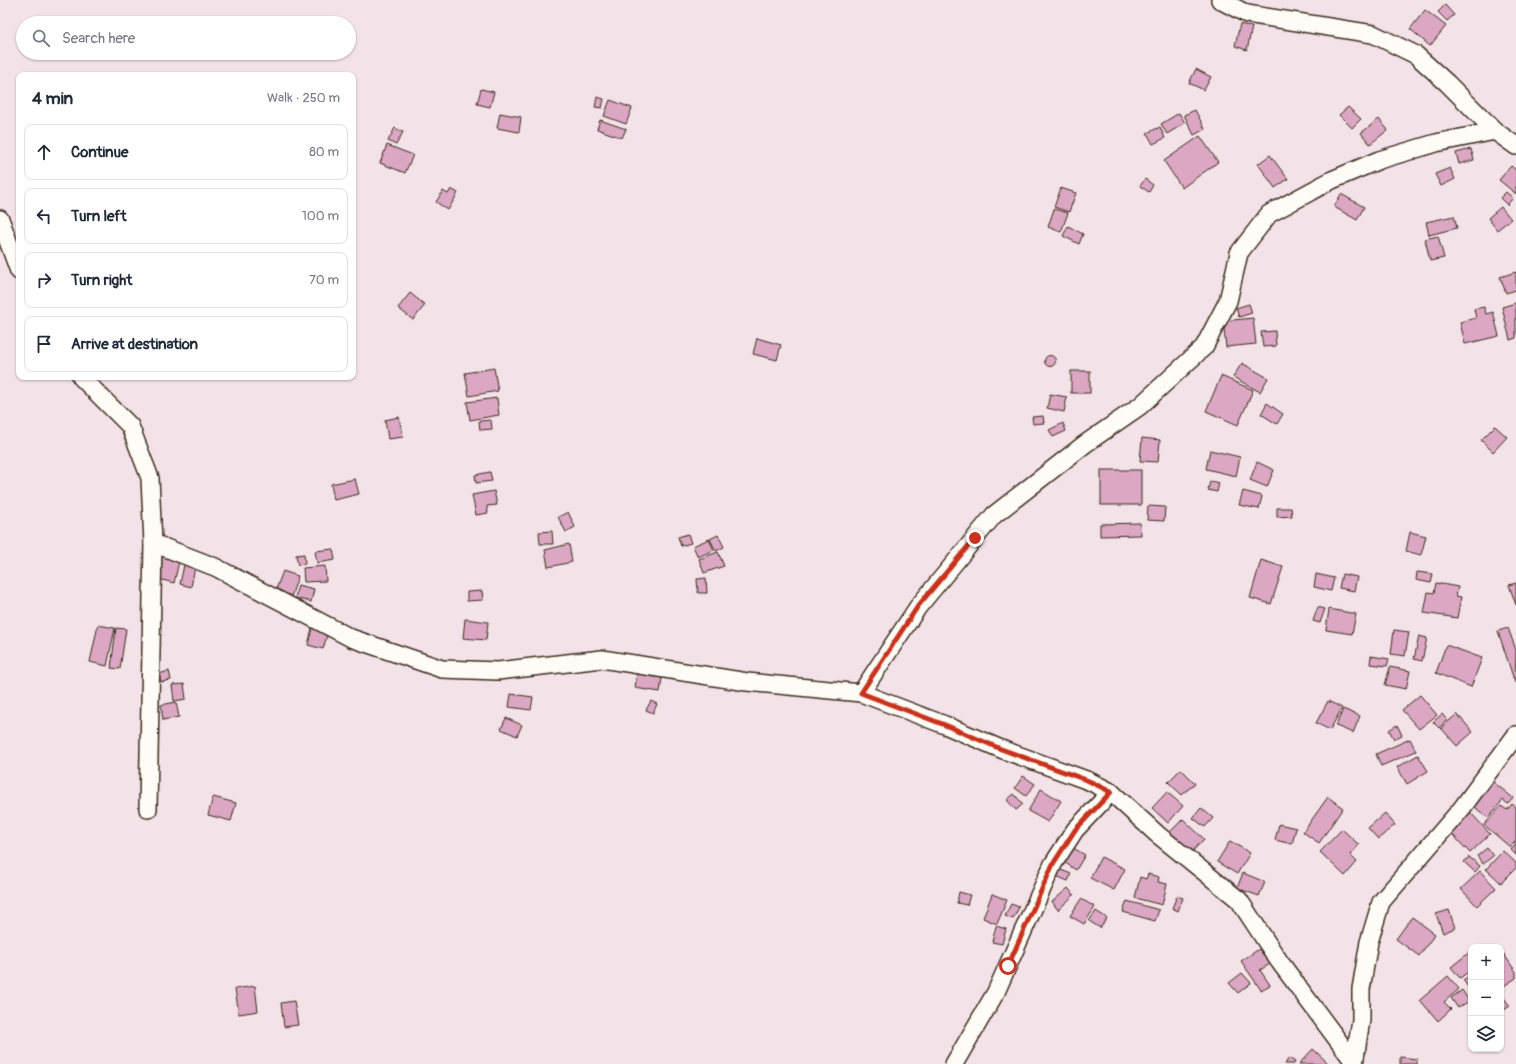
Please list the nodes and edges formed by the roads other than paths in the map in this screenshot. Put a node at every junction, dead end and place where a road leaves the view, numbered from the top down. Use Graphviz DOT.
graph roads {
  1 [pos="1220,0"];
  2 [pos="1495,131"];
  3 [pos="1516,146"];
  4 [pos="0,219"];
  5 [pos="16,263"];
  6 [pos="84,380"];
  7 [pos="153,543"];
  8 [pos="861,693"];
  9 [pos="1516,735"];
  10 [pos="1111,792"];
  11 [pos="148,809"];
  12 [pos="1354,1063"];
  13 [pos="954,1064"];
  1 -- 2 [label="street"];
  2 -- 3 [label="street"];
  2 -- 8 [label="street"];
  4 -- 5 [label="street"];
  6 -- 7 [label="street"];
  7 -- 8 [label="street"];
  7 -- 11 [label="street"];
  8 -- 10 [label="street"];
  9 -- 12 [label="street"];
  10 -- 12 [label="street"];
  10 -- 13 [label="street"];
}
